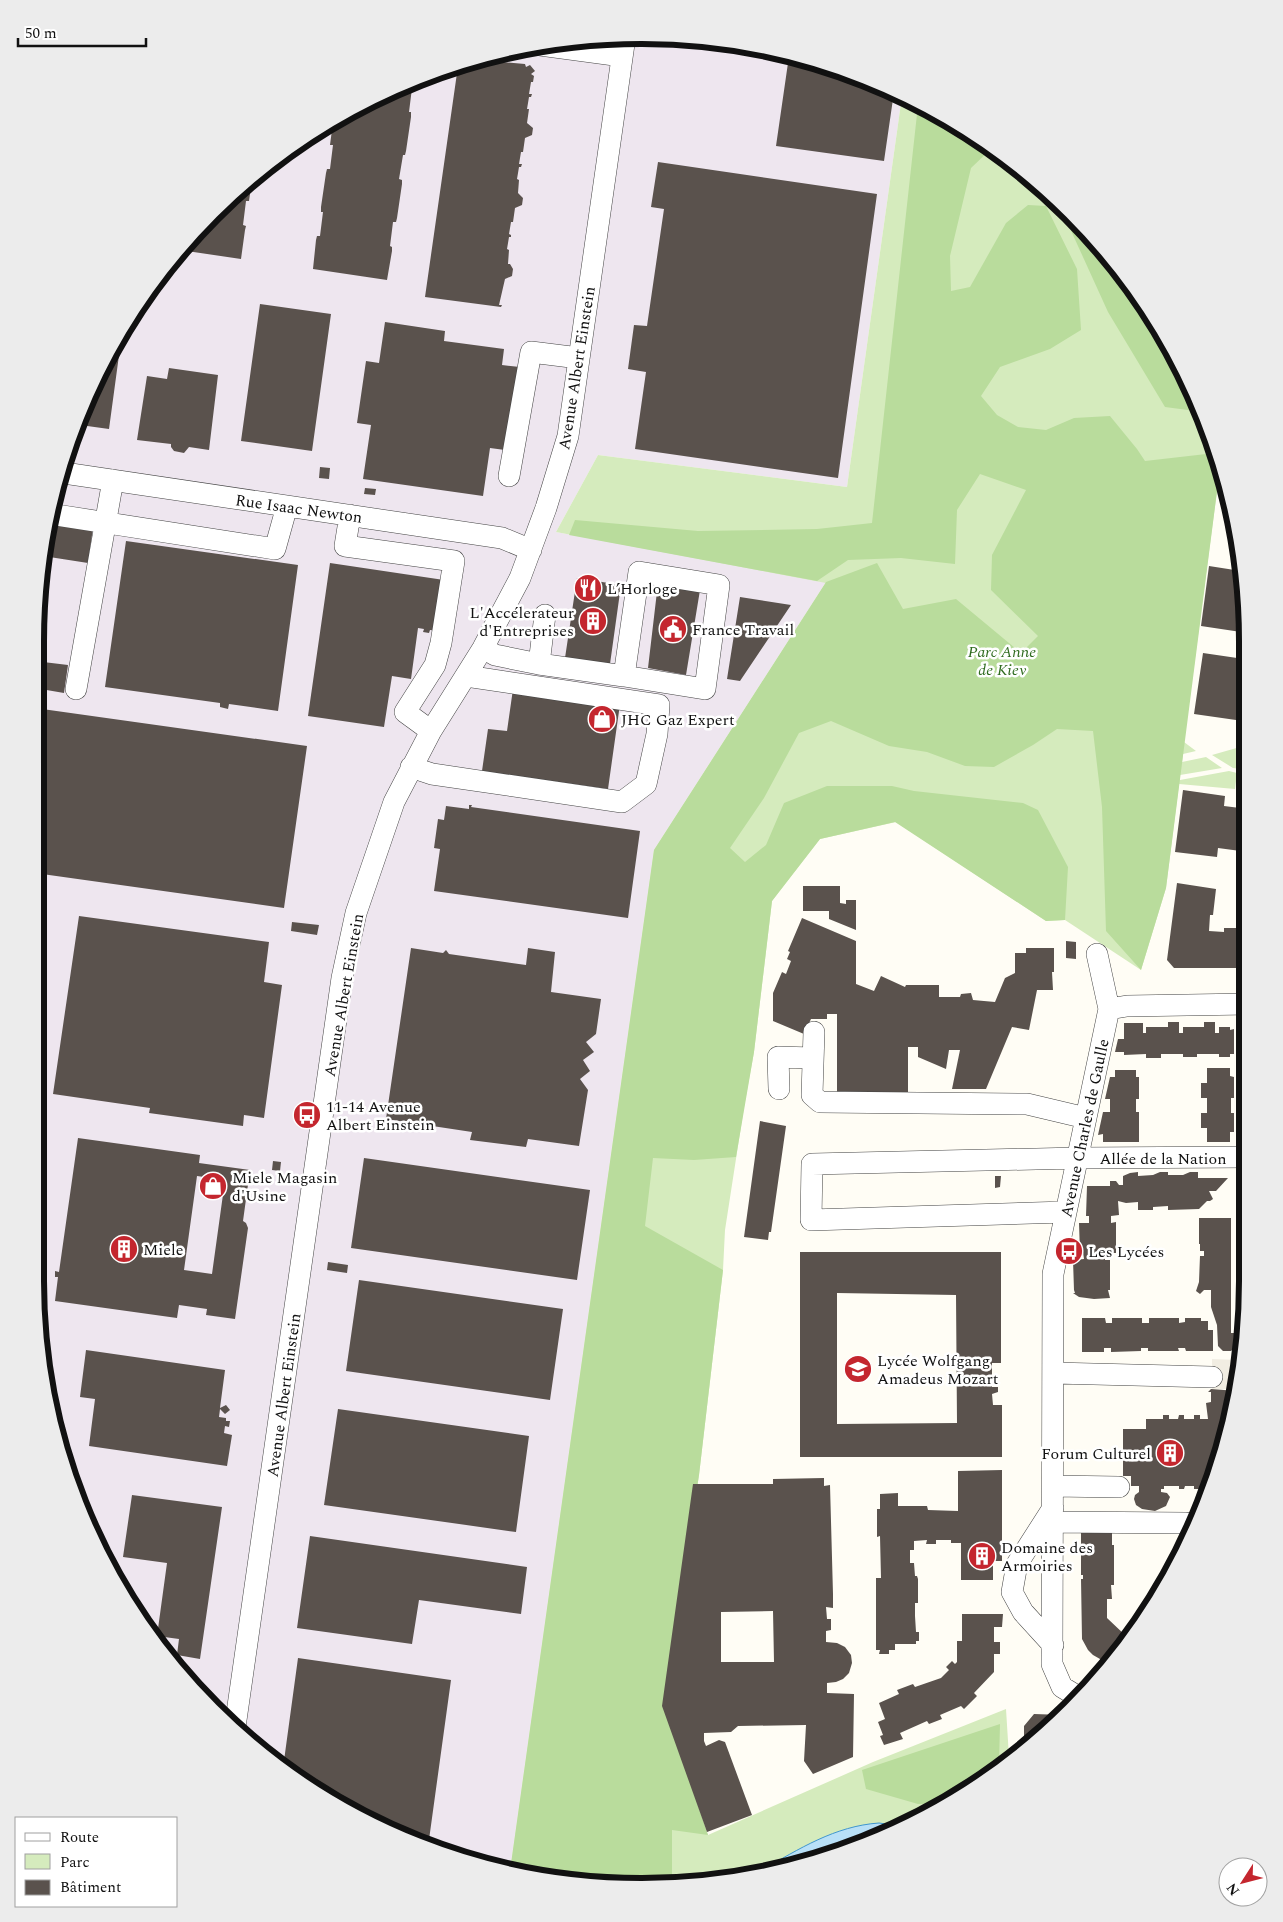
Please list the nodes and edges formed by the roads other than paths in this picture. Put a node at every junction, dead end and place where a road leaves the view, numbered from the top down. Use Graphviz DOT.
graph roads {
  1 [pos="596,46"];
  2 [pos="624,46"];
  3 [pos="579,358"];
  4 [pos="68,474"];
  5 [pos="509,476"];
  6 [pos="113,480"];
  7 [pos="287,506"];
  8 [pos="57,515"];
  9 [pos="350,515"];
  10 [pos="106,523"];
  11 [pos="531,550"];
  12 [pos="545,615"];
  13 [pos="483,648"];
  14 [pos="539,664"];
  15 [pos="466,676"];
  16 [pos="624,676"];
  17 [pos="76,688"];
  18 [pos="431,731"];
  19 [pos="411,767"];
  20 [pos="1097,954"];
  21 [pos="1239,1004"];
  22 [pos="1109,1009"];
  23 [pos="814,1032"];
  24 [pos="813,1058"];
  25 [pos="779,1089"];
  26 [pos="1086,1118"];
  27 [pos="1077,1158"];
  28 [pos="1239,1158"];
  29 [pos="1066,1212"];
  30 [pos="1054,1373"];
  31 [pos="1212,1376"];
  32 [pos="1053,1486"];
  33 [pos="1119,1487"];
  34 [pos="1053,1515"];
  35 [pos="1186,1523"];
  36 [pos="1052,1645"];
  37 [pos="1073,1694"];
  38 [pos="237,1720"];
  1 -- 2 [label="street"];
  2 -- 3 [label="street, Avenue Albert Einstein"];
  3 -- 5 [label="street"];
  3 -- 11 [label="street, Avenue Albert Einstein"];
  4 -- 6 [label="street, Rue Isaac Newton"];
  6 -- 7 [label="street, Rue Isaac Newton"];
  6 -- 10 [label="street"];
  7 -- 9 [label="street, Rue Isaac Newton"];
  7 -- 10 [label="street"];
  8 -- 10 [label="street"];
  9 -- 11 [label="street, Rue Isaac Newton"];
  9 -- 18 [label="street"];
  10 -- 17 [label="street"];
  11 -- 13 [label="street, Avenue Albert Einstein"];
  12 -- 14 [label="street"];
  13 -- 14 [label="street"];
  13 -- 15 [label="street, Avenue Albert Einstein"];
  14 -- 16 [label="street"];
  15 -- 18 [label="street, Avenue Albert Einstein"];
  15 -- 19 [label="street"];
  16 -- 16 [label="street"];
  18 -- 19 [label="street, Avenue Albert Einstein"];
  19 -- 38 [label="street, Avenue Albert Einstein"];
  20 -- 22 [label="street"];
  21 -- 22 [label="street"];
  22 -- 26 [label="street, Avenue Charles de Gaulle"];
  23 -- 24 [label="street"];
  24 -- 25 [label="street"];
  24 -- 26 [label="street"];
  26 -- 27 [label="street, Avenue Charles de Gaulle"];
  27 -- 28 [label="street, Allée de la Nation"];
  27 -- 29 [label="street, Avenue Charles de Gaulle"];
  27 -- 29 [label="street, Allée de la Nation"];
  29 -- 30 [label="street, Avenue Charles de Gaulle"];
  30 -- 31 [label="street"];
  30 -- 32 [label="street, Avenue Charles de Gaulle"];
  32 -- 33 [label="street"];
  32 -- 34 [label="street, Avenue Charles de Gaulle"];
  34 -- 35 [label="street"];
  34 -- 36 [label="street, Avenue Charles de Gaulle"];
  34 -- 36 [label="street"];
  36 -- 37 [label="street, Avenue Charles de Gaulle"];
}
